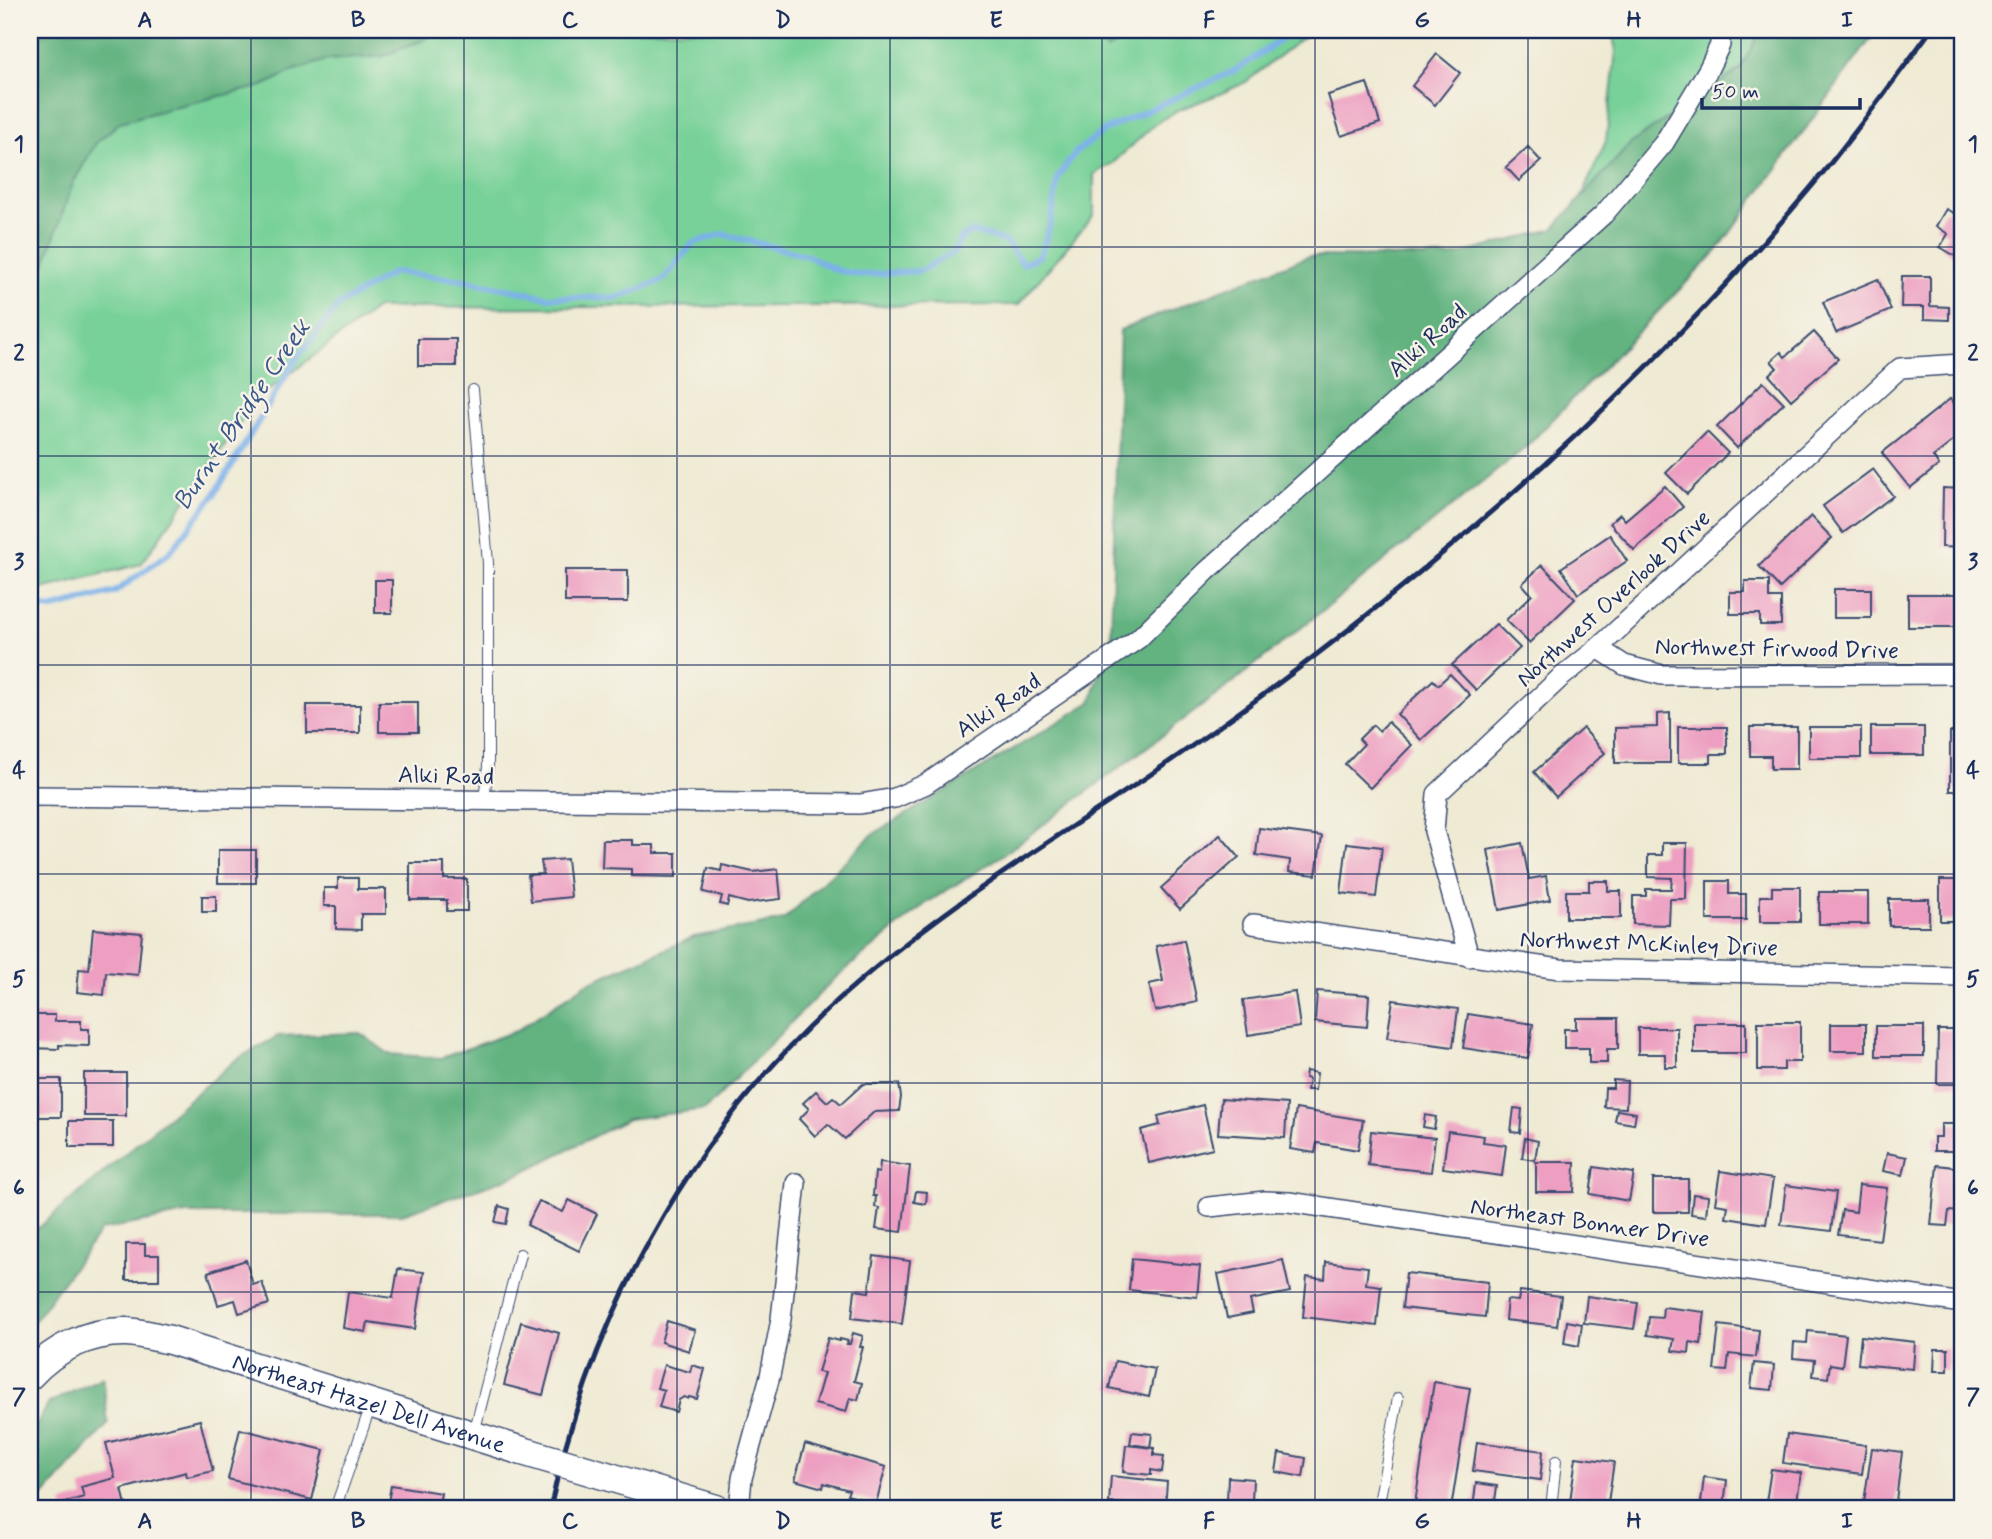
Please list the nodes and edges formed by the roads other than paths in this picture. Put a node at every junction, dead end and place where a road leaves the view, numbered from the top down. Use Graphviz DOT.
graph roads {
  1 [pos="1720,30"];
  2 [pos="1962,364"];
  3 [pos="473,390"];
  4 [pos="1598,648"];
  5 [pos="1962,674"];
  6 [pos="30,796"];
  7 [pos="484,800"];
  8 [pos="1253,924"];
  9 [pos="1469,957"];
  10 [pos="1962,977"];
  11 [pos="796,1183"];
  12 [pos="1209,1207"];
  13 [pos="520,1254"];
  14 [pos="1962,1303"];
  15 [pos="30,1375"];
  16 [pos="1398,1398"];
  17 [pos="372,1404"];
  18 [pos="473,1436"];
  19 [pos="1556,1461"];
  20 [pos="335,1509"];
  21 [pos="716,1509"];
  22 [pos="739,1509"];
  23 [pos="1378,1509"];
  24 [pos="1551,1509"];
  1 -- 7 [label="street, Alki Road"];
  2 -- 4 [label="street, Northwest Overlook Drive"];
  3 -- 7 [label="lane"];
  4 -- 5 [label="street, Northwest Firwood Drive"];
  4 -- 9 [label="street, Northwest Overlook Drive"];
  6 -- 7 [label="street, Alki Road"];
  8 -- 9 [label="street, Northwest McKinley Drive"];
  9 -- 10 [label="street, Northwest McKinley Drive"];
  11 -- 22 [label="street"];
  12 -- 14 [label="street, Northeast Bonner Drive"];
  13 -- 18 [label="lane"];
  15 -- 17 [label="street, Northeast Hazel Dell Avenue"];
  16 -- 23 [label="lane"];
  17 -- 18 [label="street, Northeast Hazel Dell Avenue"];
  17 -- 20 [label="lane"];
  18 -- 21 [label="street, Northeast Hazel Dell Avenue, bridge"];
  19 -- 24 [label="lane"];
}
